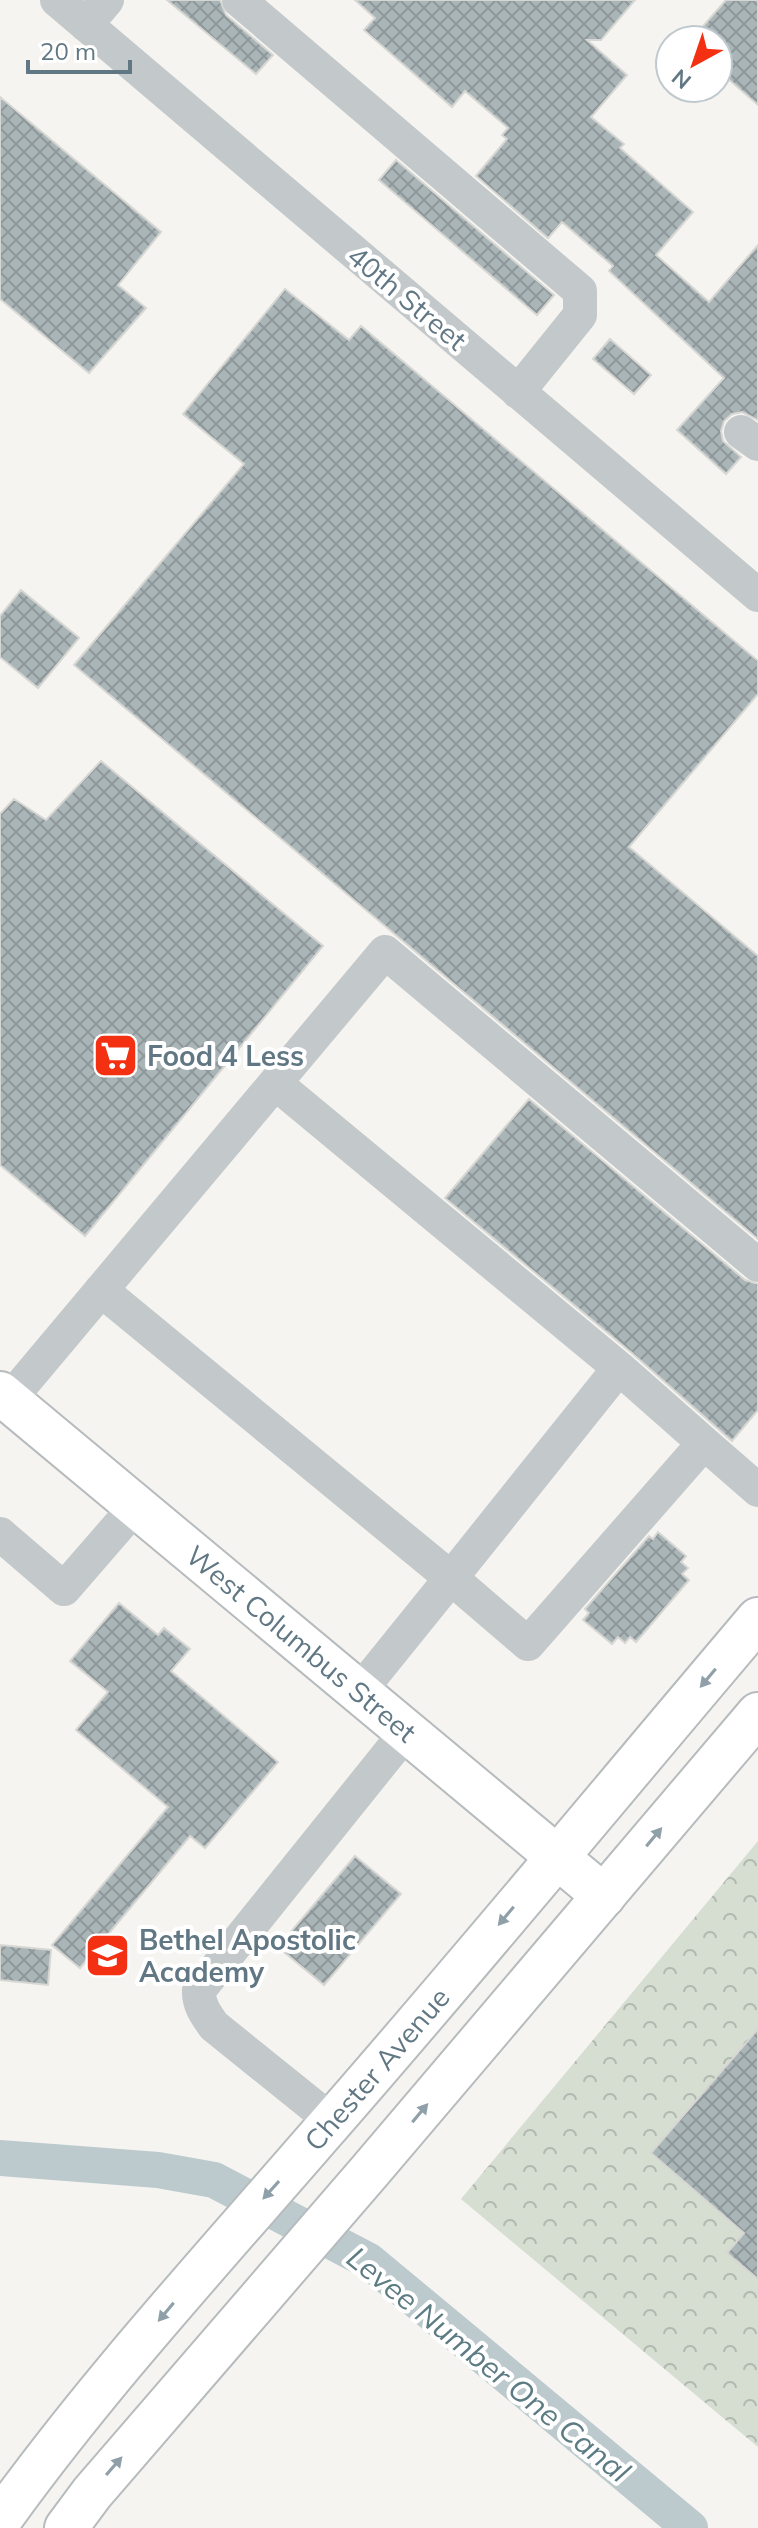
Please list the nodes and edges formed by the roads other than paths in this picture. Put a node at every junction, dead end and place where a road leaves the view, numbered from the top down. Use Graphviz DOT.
graph roads {
  1 [pos="57,0"];
  2 [pos="239,0"];
  3 [pos="97,12"];
  4 [pos="518,392"];
  5 [pos="758,595"];
  6 [pos="275,1083"];
  7 [pos="758,1265"];
  8 [pos="101,1290"];
  9 [pos="619,1368"];
  10 [pos="4,1397"];
  11 [pos="704,1443"];
  12 [pos="754,1478"];
  13 [pos="136,1506"];
  14 [pos="0,1534"];
  15 [pos="451,1578"];
  16 [pos="758,1619"];
  17 [pos="359,1692"];
  18 [pos="758,1714"];
  19 [pos="407,1731"];
  20 [pos="557,1856"];
  21 [pos="604,1896"];
  22 [pos="327,2126"];
  23 [pos="0,2520"];
  24 [pos="66,2528"];
  1 -- 3 [label="street, 40th Street"];
  2 -- 4 [label="street"];
  3 -- 4 [label="street, 40th Street"];
  4 -- 5 [label="street, 40th Street"];
  6 -- 7 [label="street"];
  6 -- 8 [label="street"];
  6 -- 9 [label="street"];
  8 -- 10 [label="street"];
  8 -- 15 [label="street"];
  9 -- 11 [label="street"];
  9 -- 15 [label="street"];
  10 -- 13 [label="main road, West Columbus Street"];
  11 -- 12 [label="street"];
  11 -- 15 [label="street"];
  13 -- 14 [label="street"];
  13 -- 17 [label="main road, West Columbus Street"];
  15 -- 17 [label="street"];
  16 -- 20 [label="main road, Chester Avenue, one-way"];
  17 -- 19 [label="main road, West Columbus Street"];
  21 -- 18 [label="main road, one-way"];
  19 -- 20 [label="main road, West Columbus Street"];
  19 -- 22 [label="street"];
  20 -- 21 [label="main road, West Columbus Street"];
  20 -- 22 [label="main road, Chester Avenue, one-way"];
  24 -- 21 [label="main road, one-way"];
  22 -- 23 [label="main road, Chester Avenue, one-way"];
}
